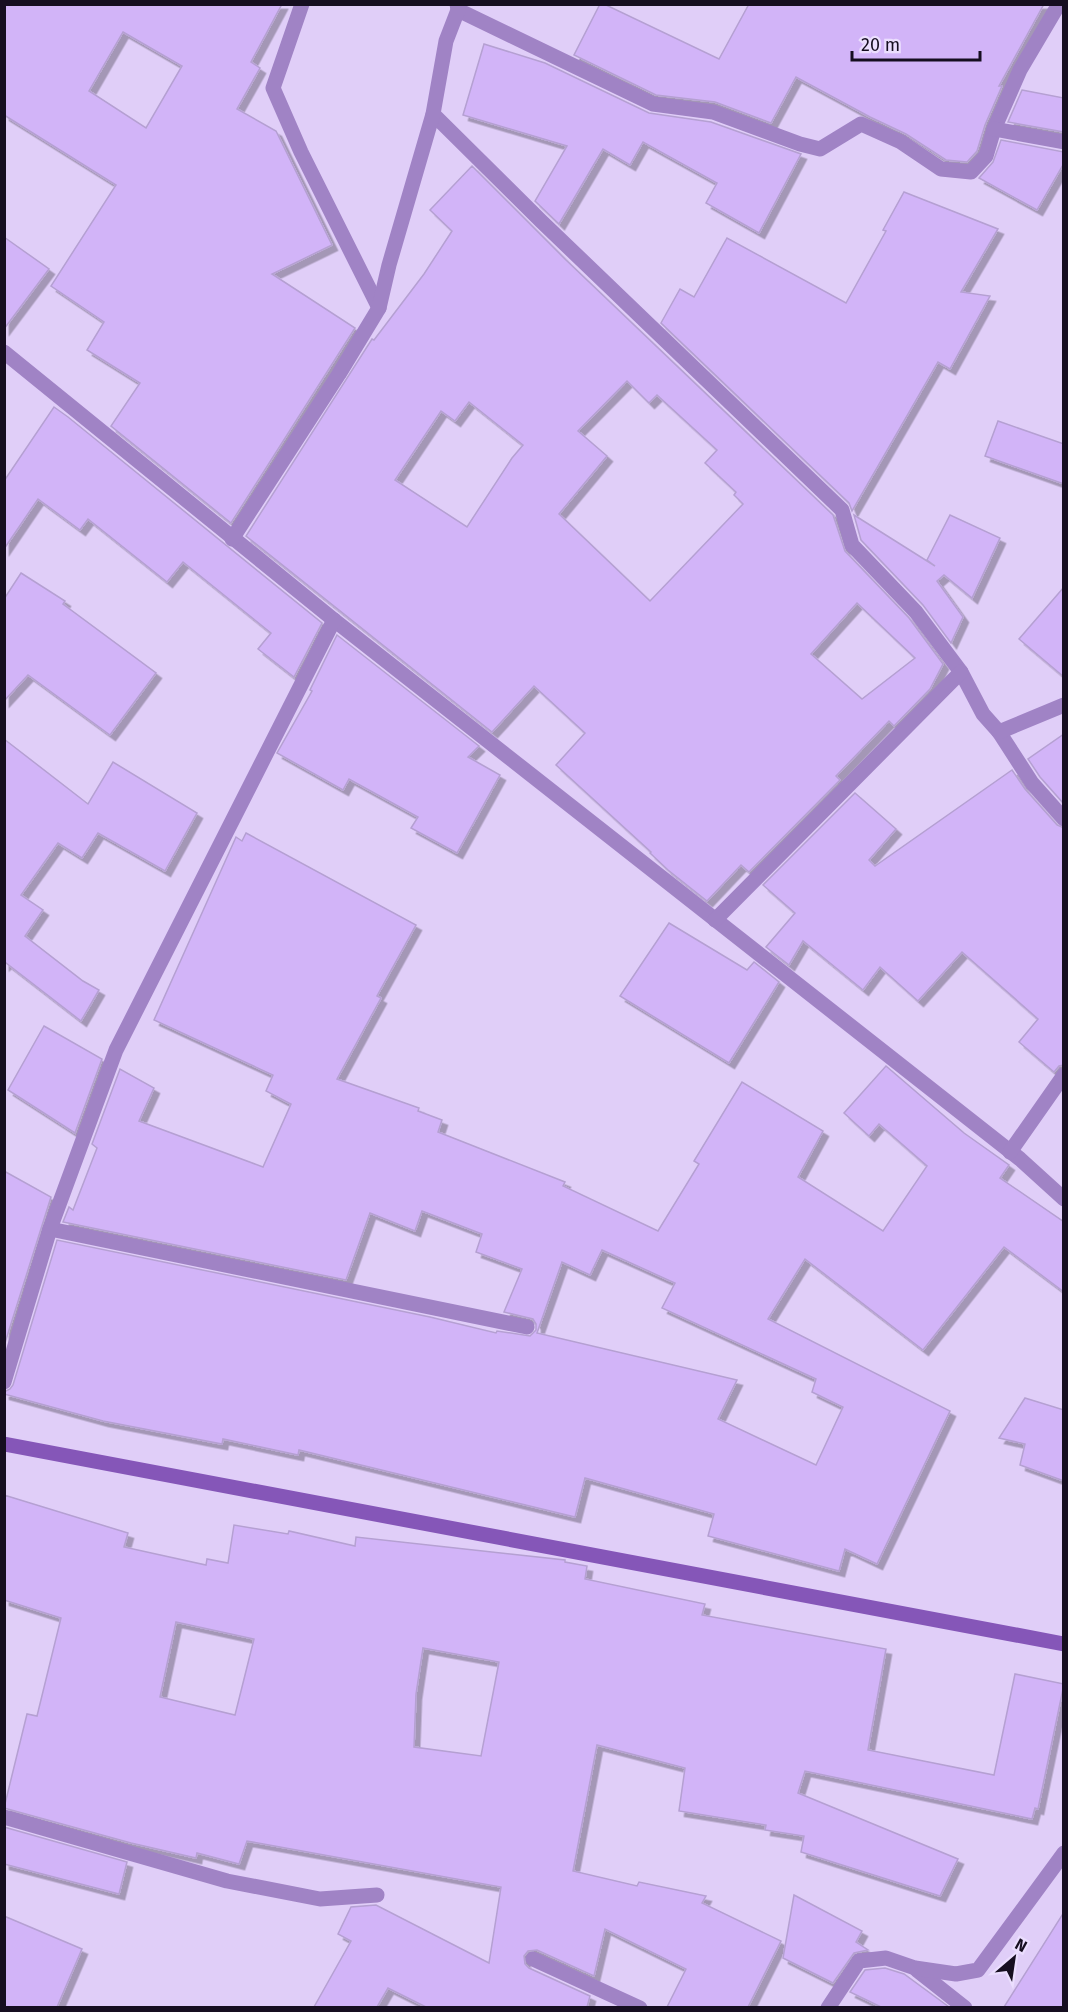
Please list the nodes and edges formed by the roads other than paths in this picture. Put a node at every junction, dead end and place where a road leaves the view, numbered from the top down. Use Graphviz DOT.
graph roads {
  1 [pos="302,4"];
  2 [pos="1059,4"];
  3 [pos="458,7"];
  4 [pos="433,114"];
  5 [pos="994,129"];
  6 [pos="1064,142"];
  7 [pos="379,308"];
  8 [pos="4,352"];
  9 [pos="232,538"];
  10 [pos="334,620"];
  11 [pos="961,672"];
  12 [pos="1064,705"];
  13 [pos="999,732"];
  14 [pos="1064,819"];
  15 [pos="716,920"];
  16 [pos="1064,1075"];
  17 [pos="1010,1152"];
  18 [pos="1064,1199"];
  19 [pos="50,1229"];
  20 [pos="527,1327"];
  21 [pos="4,1382"];
  22 [pos="4,1444"];
  23 [pos="1064,1644"];
  24 [pos="4,1817"];
  25 [pos="1064,1853"];
  26 [pos="377,1895"];
  27 [pos="533,1959"];
  28 [pos="915,1968"];
  29 [pos="640,2007"];
  30 [pos="828,2007"];
  31 [pos="965,2007"];
  1 -- 7 [label="street"];
  2 -- 5 [label="street"];
  3 -- 4 [label="street"];
  3 -- 5 [label="street"];
  4 -- 7 [label="street"];
  4 -- 11 [label="street"];
  5 -- 6 [label="street"];
  7 -- 9 [label="street"];
  8 -- 9 [label="street"];
  9 -- 10 [label="street"];
  10 -- 15 [label="street"];
  10 -- 19 [label="street"];
  11 -- 13 [label="street"];
  11 -- 15 [label="street"];
  12 -- 13 [label="street"];
  13 -- 14 [label="street"];
  15 -- 17 [label="street"];
  16 -- 17 [label="street"];
  17 -- 18 [label="street"];
  19 -- 20 [label="street"];
  19 -- 21 [label="street"];
  22 -- 23 [label="street"];
  24 -- 26 [label="street"];
  25 -- 28 [label="street"];
  27 -- 29 [label="street"];
  28 -- 30 [label="street"];
  28 -- 31 [label="street"];
}
